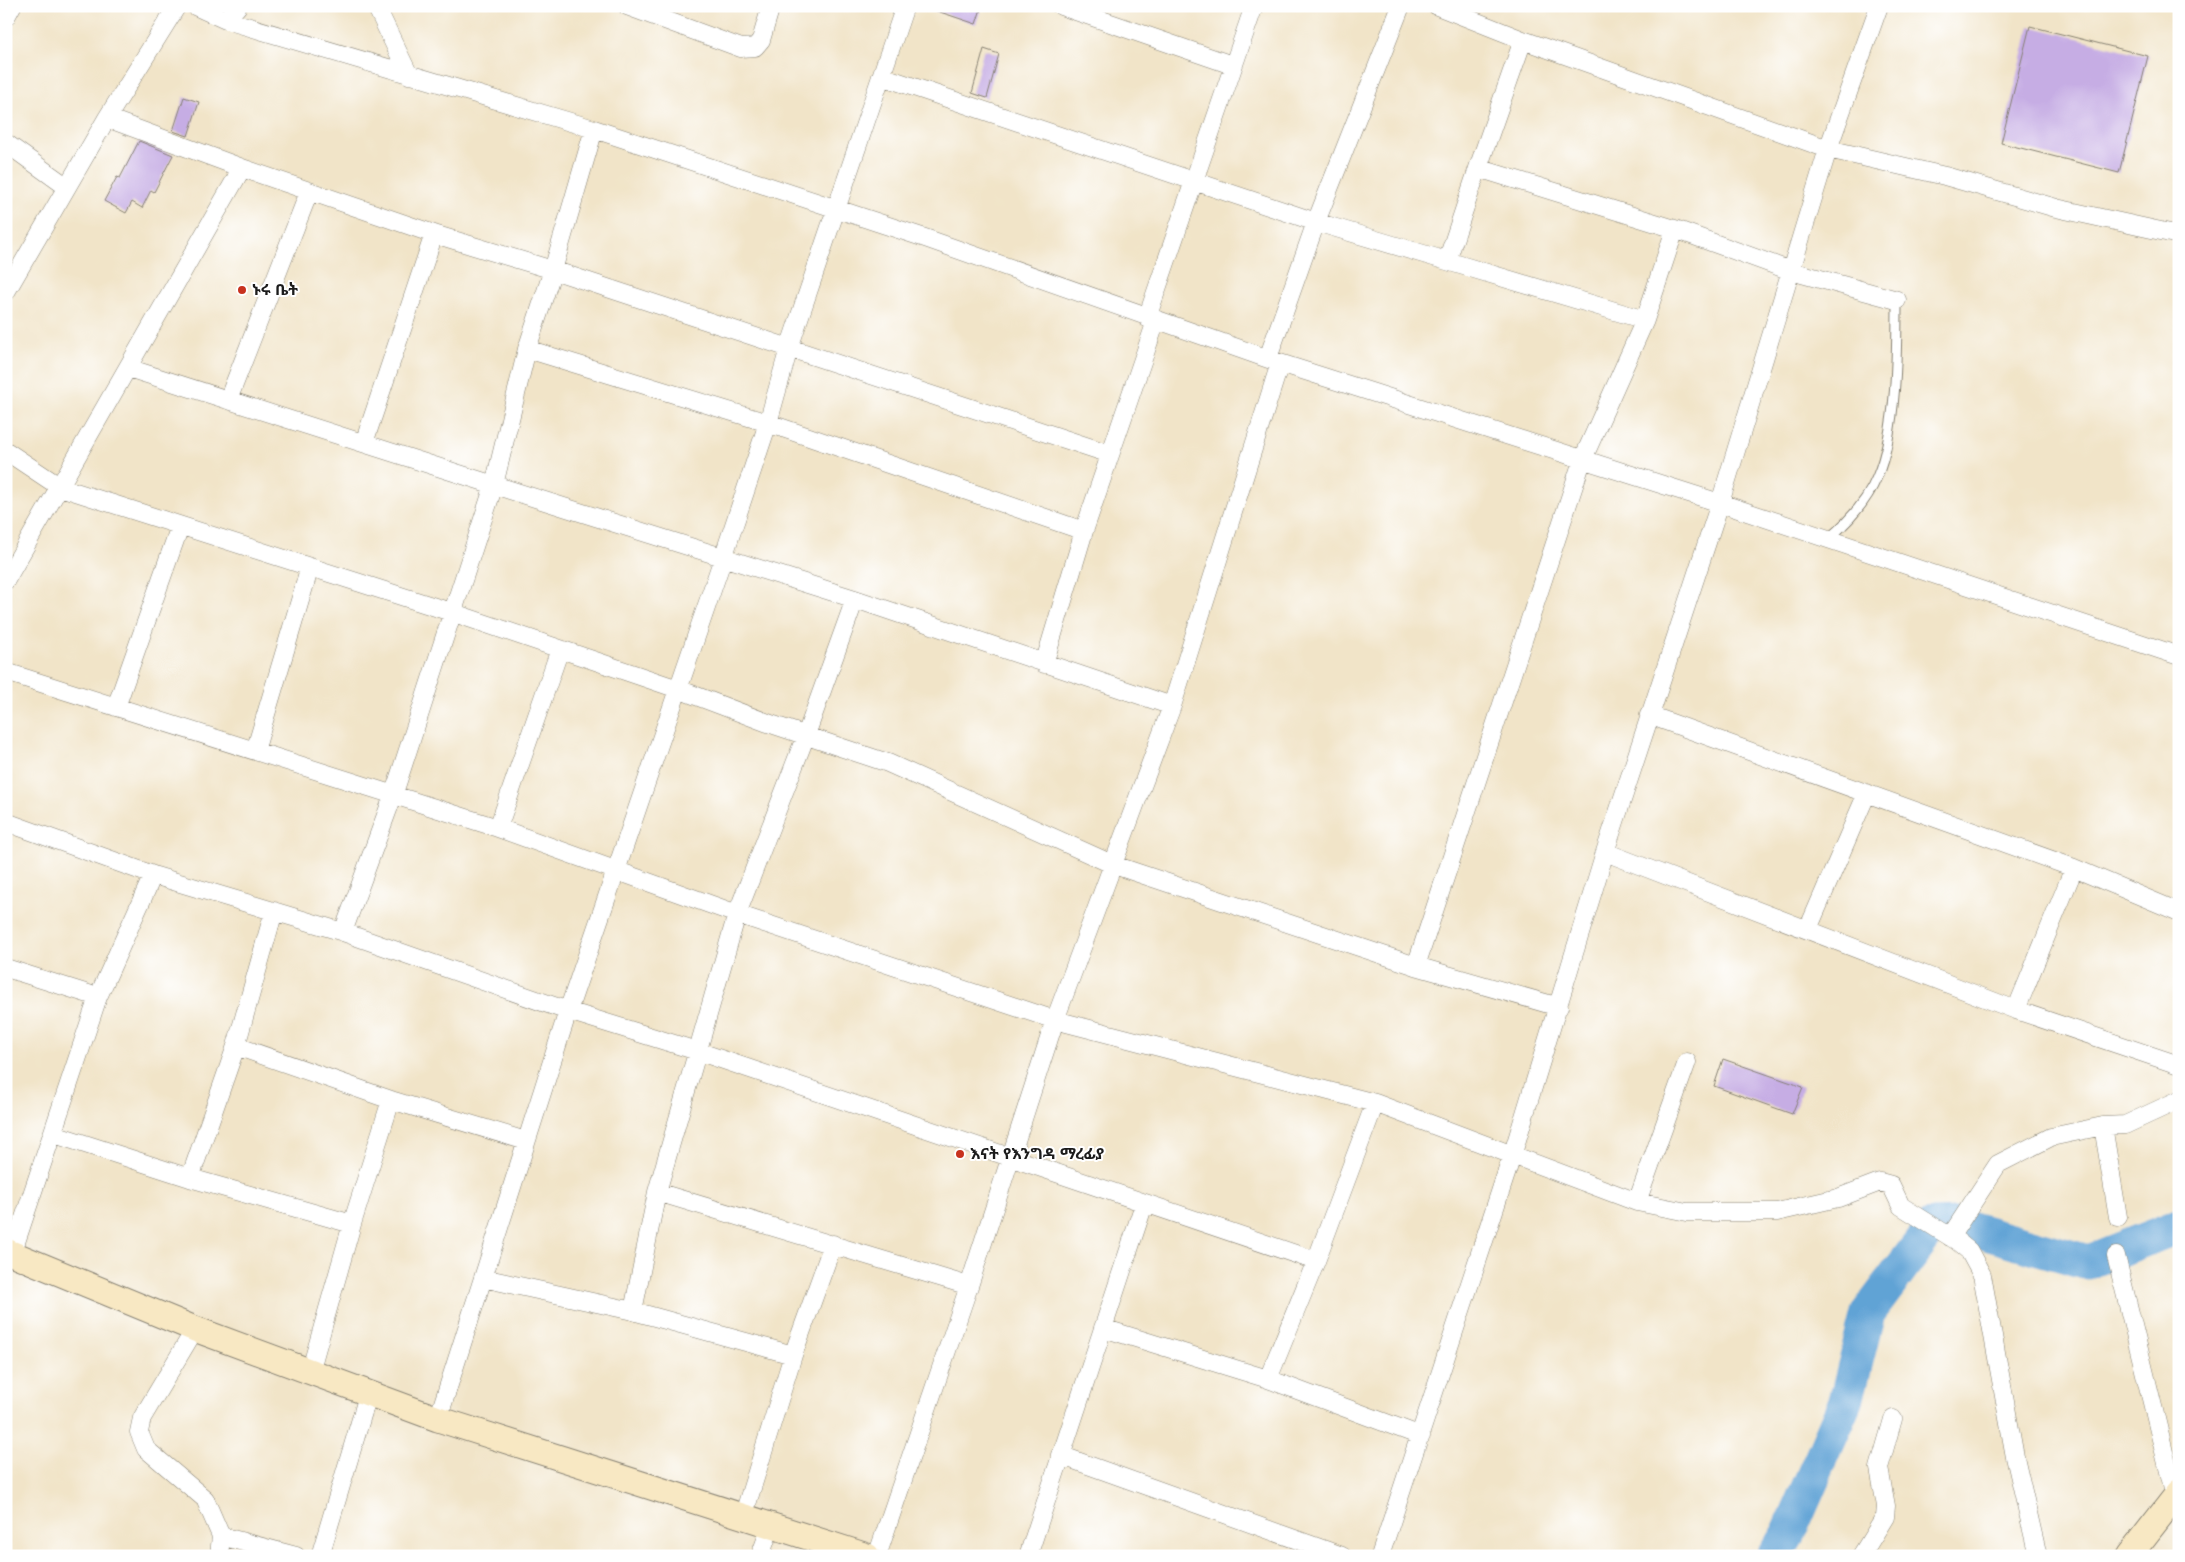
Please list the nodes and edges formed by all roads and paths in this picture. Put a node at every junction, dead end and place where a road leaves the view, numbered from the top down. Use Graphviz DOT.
graph roads {
  1 [pos="12,6"];
  2 [pos="176,6"];
  3 [pos="195,6"];
  4 [pos="238,6"];
  5 [pos="376,6"];
  6 [pos="627,6"];
  7 [pos="772,6"];
  8 [pos="905,6"];
  9 [pos="1061,6"];
  10 [pos="1254,6"];
  11 [pos="1401,6"];
  12 [pos="1437,6"];
  13 [pos="1878,6"];
  14 [pos="6,17"];
  15 [pos="226,20"];
  16 [pos="1523,40"];
  17 [pos="1232,65"];
  18 [pos="409,75"];
  19 [pos="881,76"];
  20 [pos="108,118"];
  21 [pos="594,129"];
  22 [pos="6,143"];
  23 [pos="1828,149"];
  24 [pos="242,168"];
  25 [pos="1478,168"];
  26 [pos="1195,182"];
  27 [pos="67,187"];
  28 [pos="310,192"];
  29 [pos="837,209"];
  30 [pos="1316,222"];
  31 [pos="1675,229"];
  32 [pos="434,234"];
  33 [pos="2179,235"];
  34 [pos="1447,261"];
  35 [pos="553,270"];
  36 [pos="1791,271"];
  37 [pos="6,292"];
  38 [pos="1897,300"];
  39 [pos="1151,320"];
  40 [pos="1645,320"];
  41 [pos="789,348"];
  42 [pos="527,349"];
  43 [pos="1274,361"];
  44 [pos="128,368"];
  45 [pos="228,400"];
  46 [pos="768,423"];
  47 [pos="364,443"];
  48 [pos="6,451"];
  49 [pos="1110,454"];
  50 [pos="1582,461"];
  51 [pos="494,485"];
  52 [pos="60,487"];
  53 [pos="1720,503"];
  54 [pos="180,526"];
  55 [pos="1084,531"];
  56 [pos="1828,539"];
  57 [pos="723,558"];
  58 [pos="310,567"];
  59 [pos="6,580"];
  60 [pos="855,598"];
  61 [pos="454,613"];
  62 [pos="560,649"];
  63 [pos="2179,656"];
  64 [pos="1044,664"];
  65 [pos="6,672"];
  66 [pos="678,689"];
  67 [pos="1172,706"];
  68 [pos="116,707"];
  69 [pos="1650,715"];
  70 [pos="806,735"];
  71 [pos="255,751"];
  72 [pos="1868,793"];
  73 [pos="393,796"];
  74 [pos="6,822"];
  75 [pos="498,828"];
  76 [pos="1605,852"];
  77 [pos="1114,866"];
  78 [pos="2074,868"];
  79 [pos="616,872"];
  80 [pos="153,875"];
  81 [pos="274,911"];
  82 [pos="2179,912"];
  83 [pos="737,914"];
  84 [pos="1808,929"];
  85 [pos="343,932"];
  86 [pos="1416,966"];
  87 [pos="6,968"];
  88 [pos="98,997"];
  89 [pos="1559,1008"];
  90 [pos="2016,1010"];
  91 [pos="568,1011"];
  92 [pos="1055,1020"];
  93 [pos="236,1046"];
  94 [pos="697,1051"];
  95 [pos="1687,1062"];
  96 [pos="2179,1064"];
  97 [pos="391,1100"];
  98 [pos="2179,1100"];
  99 [pos="1374,1103"];
  100 [pos="2103,1126"];
  101 [pos="54,1134"];
  102 [pos="526,1141"];
  103 [pos="1512,1156"];
  104 [pos="1010,1157"];
  105 [pos="190,1178"];
  106 [pos="657,1192"];
  107 [pos="1637,1202"];
  108 [pos="1144,1204"];
  109 [pos="2118,1217"];
  110 [pos="352,1224"];
  111 [pos="1950,1237"];
  112 [pos="833,1244"];
  113 [pos="9,1253"];
  114 [pos="2116,1256"];
  115 [pos="1316,1260"];
  116 [pos="483,1278"];
  117 [pos="969,1286"];
  118 [pos="633,1310"];
  119 [pos="1103,1328"];
  120 [pos="195,1329"];
  121 [pos="793,1355"];
  122 [pos="310,1372"];
  123 [pos="1268,1378"];
  124 [pos="369,1392"];
  125 [pos="438,1419"];
  126 [pos="1893,1419"];
  127 [pos="1421,1436"];
  128 [pos="1060,1455"];
  129 [pos="2177,1494"];
  130 [pos="743,1517"];
  131 [pos="771,1526"];
  132 [pos="221,1536"];
  133 [pos="220,1556"];
  134 [pos="296,1556"];
  135 [pos="320,1556"];
  136 [pos="760,1556"];
  137 [pos="867,1556"];
  138 [pos="877,1556"];
  139 [pos="1028,1556"];
  140 [pos="1342,1556"];
  141 [pos="1380,1556"];
  142 [pos="1862,1556"];
  143 [pos="2038,1556"];
  144 [pos="2129,1556"];
  1 -- 14 [label="street"];
  2 -- 20 [label="street"];
  3 -- 15 [label="street"];
  4 -- 15 [label="street"];
  5 -- 18 [label="street"];
  6 -- 7 [label="street"];
  8 -- 19 [label="street"];
  9 -- 17 [label="street"];
  10 -- 17 [label="street"];
  11 -- 30 [label="street"];
  12 -- 16 [label="street"];
  13 -- 23 [label="street"];
  15 -- 18 [label="street"];
  16 -- 23 [label="street"];
  16 -- 25 [label="street"];
  17 -- 26 [label="street"];
  18 -- 21 [label="street"];
  19 -- 26 [label="street"];
  19 -- 29 [label="street"];
  20 -- 24 [label="street"];
  20 -- 27 [label="street"];
  21 -- 29 [label="street"];
  21 -- 35 [label="street"];
  22 -- 27 [label="street"];
  23 -- 33 [label="street"];
  23 -- 36 [label="street"];
  24 -- 28 [label="street"];
  24 -- 44 [label="street"];
  25 -- 31 [label="street"];
  25 -- 34 [label="street"];
  26 -- 30 [label="street"];
  26 -- 39 [label="street"];
  27 -- 37 [label="street"];
  28 -- 32 [label="street"];
  28 -- 45 [label="street"];
  29 -- 39 [label="street"];
  29 -- 41 [label="street"];
  30 -- 34 [label="street"];
  30 -- 43 [label="street"];
  31 -- 36 [label="street"];
  31 -- 40 [label="street"];
  32 -- 35 [label="street"];
  32 -- 47 [label="street"];
  34 -- 40 [label="street"];
  35 -- 41 [label="street"];
  35 -- 42 [label="street"];
  36 -- 38 [label="street"];
  36 -- 53 [label="street"];
  38 -- 56 [label="lane"];
  39 -- 43 [label="street"];
  39 -- 49 [label="street"];
  40 -- 50 [label="street"];
  41 -- 46 [label="street"];
  41 -- 49 [label="street"];
  42 -- 46 [label="street"];
  42 -- 51 [label="street"];
  43 -- 50 [label="street"];
  43 -- 67 [label="street"];
  44 -- 45 [label="street"];
  44 -- 52 [label="street"];
  45 -- 47 [label="street"];
  46 -- 55 [label="street"];
  46 -- 57 [label="street"];
  47 -- 51 [label="street"];
  48 -- 52 [label="street"];
  49 -- 55 [label="street"];
  50 -- 53 [label="street"];
  50 -- 86 [label="street"];
  51 -- 57 [label="street"];
  51 -- 61 [label="street"];
  52 -- 54 [label="street"];
  52 -- 59 [label="street"];
  53 -- 56 [label="street"];
  53 -- 69 [label="street"];
  54 -- 58 [label="street"];
  54 -- 68 [label="street"];
  55 -- 64 [label="street"];
  56 -- 63 [label="street"];
  57 -- 60 [label="street"];
  57 -- 66 [label="street"];
  58 -- 61 [label="street"];
  58 -- 71 [label="street"];
  60 -- 64 [label="street"];
  60 -- 70 [label="street"];
  61 -- 62 [label="street"];
  61 -- 73 [label="street"];
  62 -- 66 [label="street"];
  62 -- 75 [label="street"];
  64 -- 67 [label="street"];
  65 -- 68 [label="street"];
  66 -- 70 [label="street"];
  66 -- 79 [label="street"];
  67 -- 77 [label="street"];
  68 -- 71 [label="street"];
  69 -- 72 [label="street"];
  69 -- 76 [label="street"];
  70 -- 77 [label="street"];
  70 -- 83 [label="street"];
  71 -- 73 [label="street"];
  72 -- 78 [label="street"];
  72 -- 84 [label="street"];
  73 -- 75 [label="street"];
  73 -- 85 [label="street"];
  74 -- 80 [label="street"];
  75 -- 79 [label="street"];
  76 -- 84 [label="street"];
  76 -- 89 [label="street"];
  77 -- 86 [label="street"];
  77 -- 92 [label="street"];
  78 -- 82 [label="street"];
  78 -- 90 [label="street"];
  79 -- 83 [label="street"];
  79 -- 91 [label="street"];
  80 -- 81 [label="street"];
  80 -- 88 [label="street"];
  81 -- 85 [label="street"];
  81 -- 93 [label="street"];
  83 -- 92 [label="street"];
  83 -- 94 [label="street"];
  84 -- 90 [label="street"];
  85 -- 91 [label="street"];
  86 -- 89 [label="street"];
  87 -- 88 [label="street"];
  88 -- 101 [label="street"];
  89 -- 103 [label="street"];
  90 -- 96 [label="street"];
  91 -- 94 [label="street"];
  91 -- 102 [label="street"];
  92 -- 99 [label="street"];
  92 -- 104 [label="street"];
  93 -- 97 [label="street"];
  93 -- 105 [label="street"];
  94 -- 104 [label="street"];
  94 -- 106 [label="street"];
  95 -- 107 [label="street"];
  97 -- 102 [label="street"];
  97 -- 110 [label="street"];
  98 -- 100 [label="street"];
  99 -- 103 [label="street"];
  99 -- 115 [label="street"];
  100 -- 109 [label="street"];
  100 -- 111 [label="street"];
  101 -- 105 [label="street"];
  101 -- 113 [label="street"];
  102 -- 116 [label="street"];
  103 -- 107 [label="street"];
  103 -- 127 [label="street"];
  104 -- 108 [label="street"];
  104 -- 117 [label="street"];
  105 -- 110 [label="street"];
  106 -- 112 [label="street"];
  106 -- 118 [label="street"];
  107 -- 111 [label="street"];
  108 -- 115 [label="street"];
  108 -- 119 [label="street"];
  110 -- 122 [label="street"];
  111 -- 143 [label="street"];
  112 -- 117 [label="street"];
  112 -- 121 [label="street"];
  113 -- 120 [label="street"];
  114 -- 129 [label="street"];
  115 -- 123 [label="street"];
  116 -- 118 [label="street"];
  116 -- 125 [label="street"];
  117 -- 138 [label="street"];
  118 -- 121 [label="street"];
  119 -- 123 [label="street"];
  119 -- 128 [label="street"];
  120 -- 122 [label="street"];
  120 -- 132 [label="street"];
  121 -- 130 [label="street"];
  122 -- 124 [label="street"];
  123 -- 127 [label="street"];
  124 -- 125 [label="street"];
  124 -- 135 [label="street"];
  125 -- 130 [label="street"];
  126 -- 142 [label="street"];
  127 -- 141 [label="street"];
  128 -- 139 [label="street"];
  128 -- 140 [label="street"];
  129 -- 144 [label="street"];
  130 -- 131 [label="street"];
  131 -- 136 [label="street"];
  131 -- 137 [label="street"];
  132 -- 133 [label="street"];
  132 -- 134 [label="street"];
}
